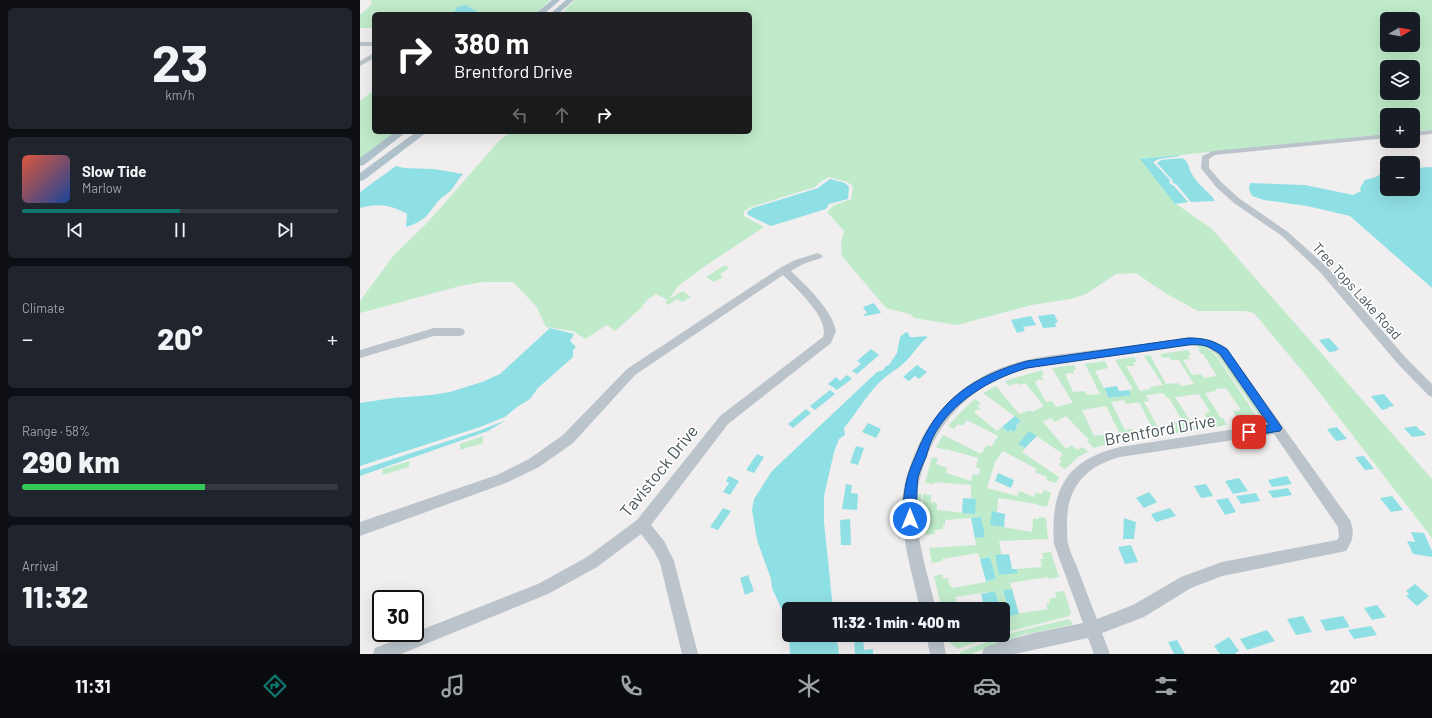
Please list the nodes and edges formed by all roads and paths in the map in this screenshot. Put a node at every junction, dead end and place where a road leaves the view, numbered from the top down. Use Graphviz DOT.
graph roads {
  1 [pos="556,0"];
  2 [pos="570,0"];
  3 [pos="541,12"];
  4 [pos="556,12"];
  5 [pos="360,44"];
  6 [pos="372,44"];
  7 [pos="372,55"];
  8 [pos="360,64"];
  9 [pos="1432,132"];
  10 [pos="1420,133"];
  11 [pos="399,134"];
  12 [pos="418,135"];
  13 [pos="1380,137"];
  14 [pos="360,163"];
  15 [pos="360,178"];
  16 [pos="818,256"];
  17 [pos="784,270"];
  18 [pos="459,332"];
  19 [pos="360,354"];
  20 [pos="1432,392"];
  21 [pos="1277,428"];
  22 [pos="642,525"];
  23 [pos="360,529"];
  24 [pos="926,602"];
  25 [pos="1092,629"];
  26 [pos="935,642"];
  27 [pos="385,653"];
  28 [pos="690,654"];
  29 [pos="938,654"];
  30 [pos="990,654"];
  31 [pos="1102,654"];
  1 -- 3 [label="main road"];
  2 -- 4 [label="main road"];
  5 -- 6 [label="street"];
  7 -- 8 [label="street"];
  9 -- 10 [label="street"];
  11 -- 12 [label="main road"];
  11 -- 14 [label="main road"];
  12 -- 15 [label="main road"];
  13 -- 20 [label="street, Tree Tops Lake Road"];
  16 -- 17 [label="street"];
  17 -- 22 [label="street, Tavistock Drive"];
  17 -- 23 [label="street"];
  18 -- 19 [label="street"];
  21 -- 24 [label="street"];
  21 -- 25 [label="street, Brentford Drive"];
  21 -- 25 [label="street"];
  22 -- 27 [label="street, Tavistock Drive"];
  22 -- 28 [label="street"];
  25 -- 30 [label="street"];
  25 -- 31 [label="street, Brentford Drive"];
  26 -- 29 [label="street"];
}
